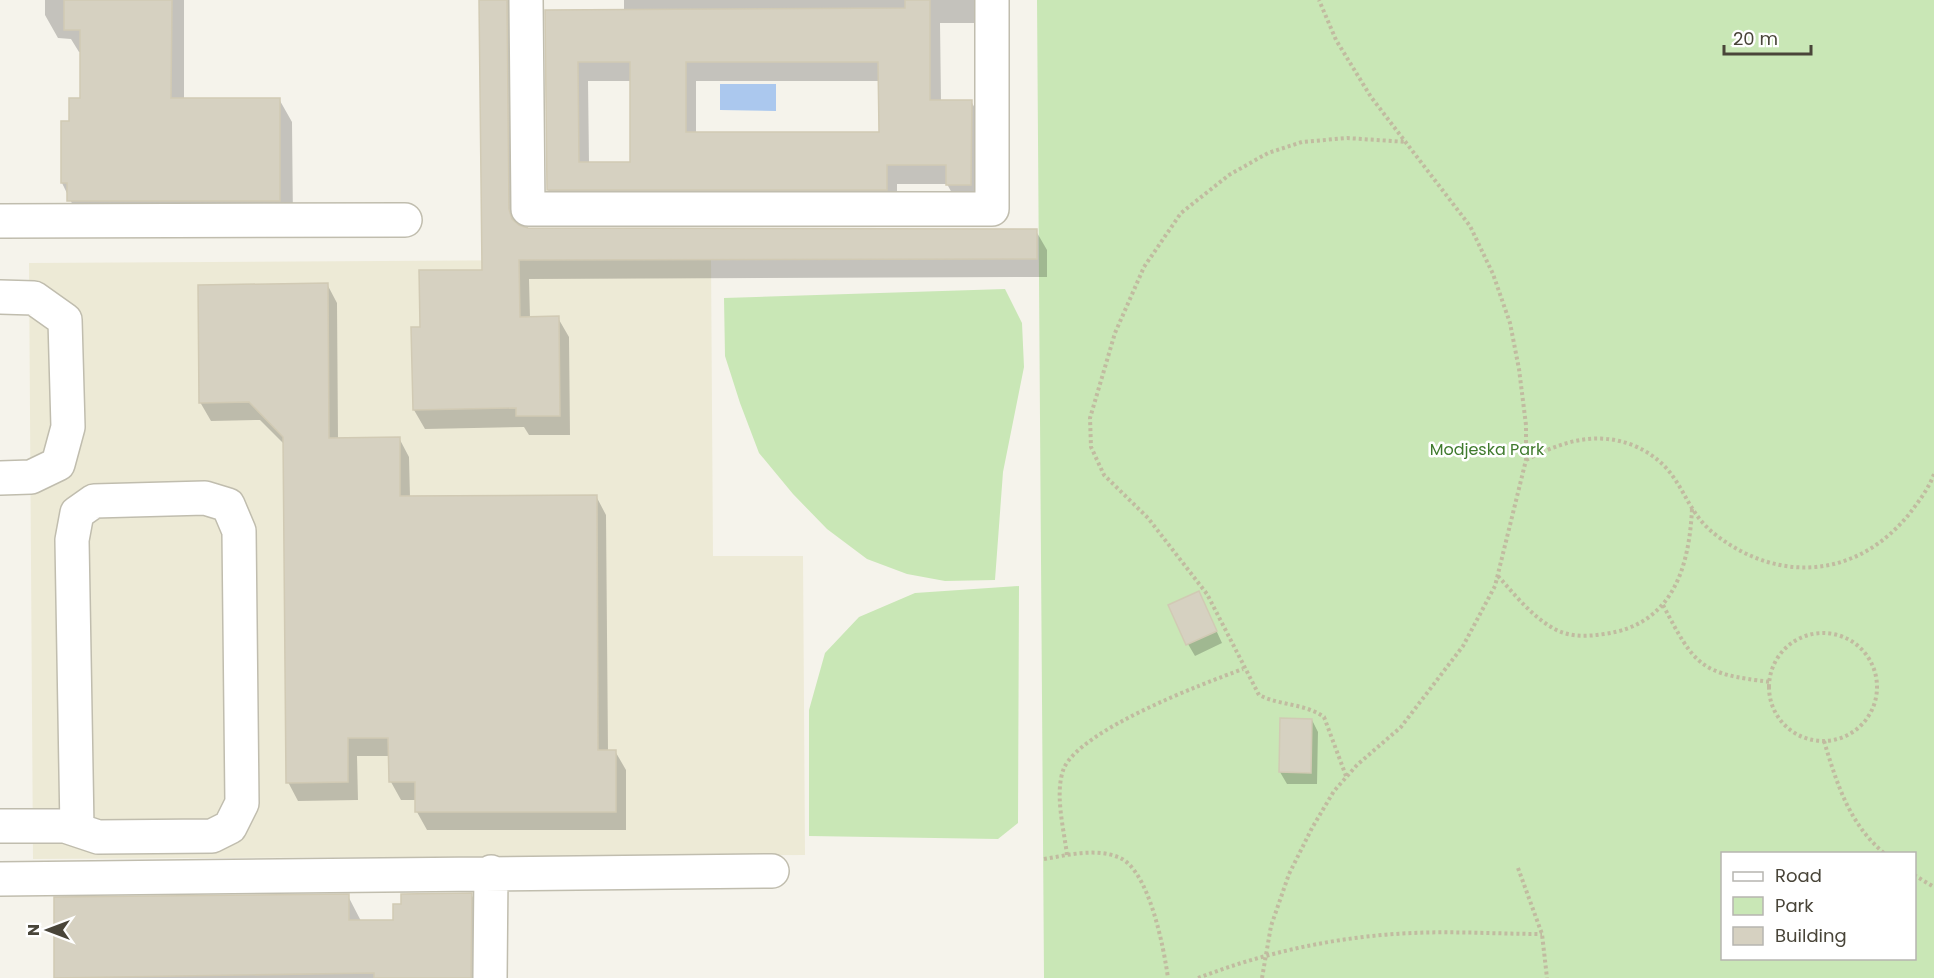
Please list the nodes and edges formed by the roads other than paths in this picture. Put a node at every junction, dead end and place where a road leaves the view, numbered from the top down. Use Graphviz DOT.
graph roads {
  1 [pos="526,0"];
  2 [pos="992,0"];
  3 [pos="405,220"];
  4 [pos="0,221"];
  5 [pos="0,297"];
  6 [pos="0,478"];
  7 [pos="0,826"];
  8 [pos="77,829"];
  9 [pos="772,871"];
  10 [pos="492,872"];
  11 [pos="0,879"];
  12 [pos="490,978"];
  1 -- 2 [label="lane"];
  3 -- 4 [label="lane"];
  5 -- 6 [label="lane"];
  7 -- 8 [label="lane"];
  8 -- 8 [label="lane"];
  9 -- 10 [label="lane"];
  10 -- 11 [label="lane"];
  10 -- 12 [label="lane"];
}
